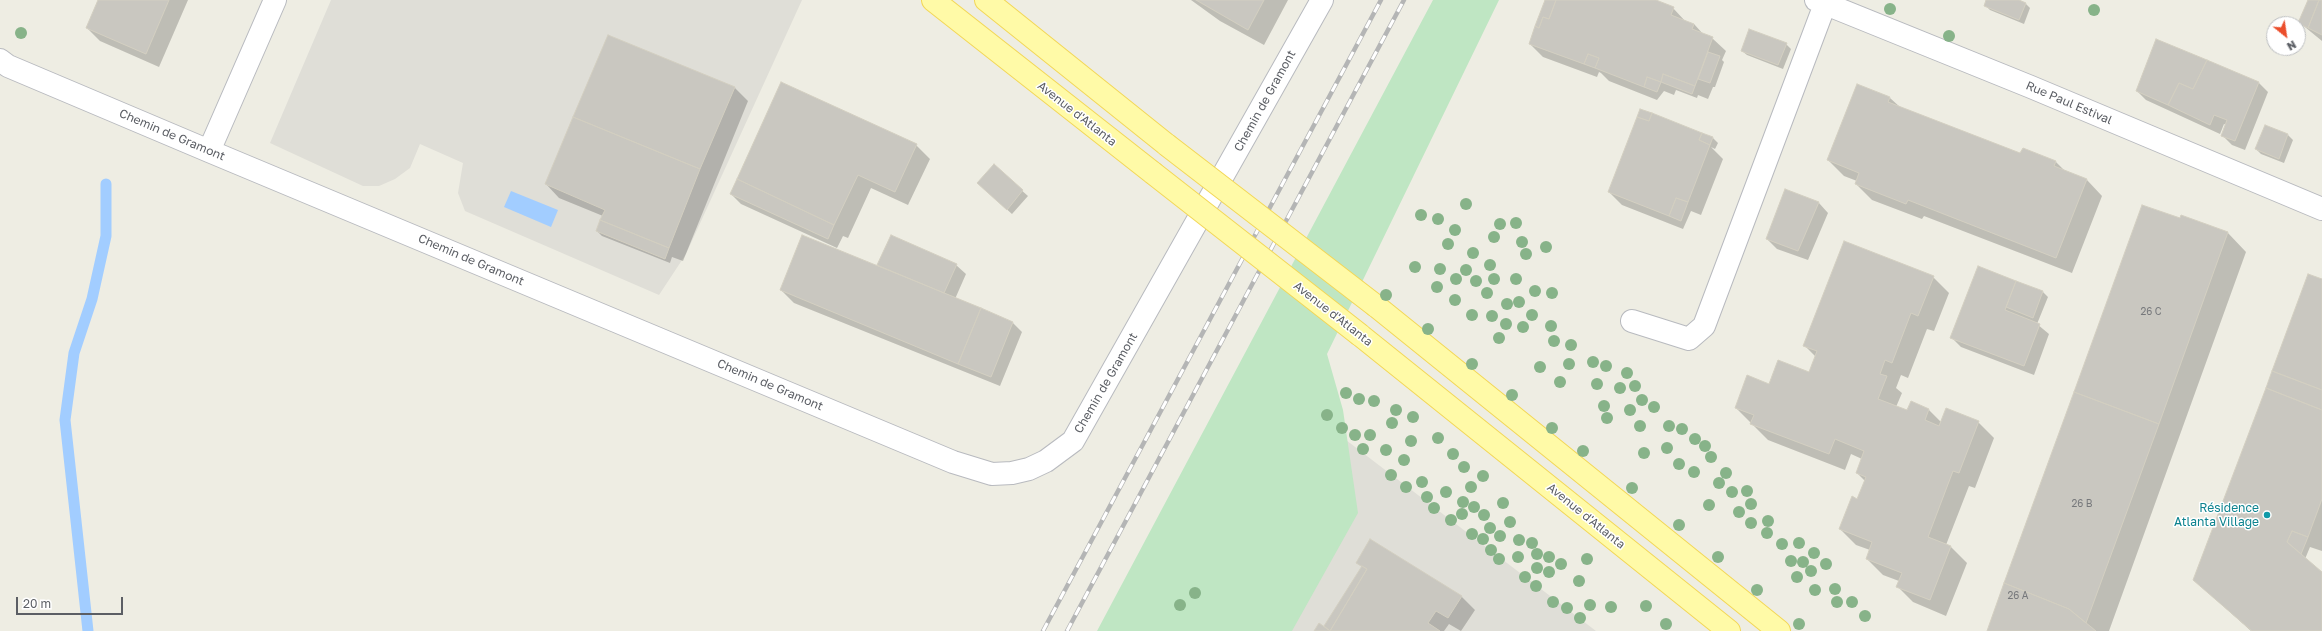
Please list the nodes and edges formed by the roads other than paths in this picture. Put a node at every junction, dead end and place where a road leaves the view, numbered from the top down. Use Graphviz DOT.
graph roads {
  1 [pos="275,0"];
  2 [pos="933,0"];
  3 [pos="986,0"];
  4 [pos="1322,0"];
  5 [pos="1820,2"];
  6 [pos="0,60"];
  7 [pos="210,151"];
  8 [pos="2322,209"];
  9 [pos="1632,321"];
  10 [pos="1729,631"];
  11 [pos="1780,631"];
  1 -- 7 [label="street"];
  2 -- 10 [label="main road, Avenue d'Atlanta, bridge"];
  3 -- 11 [label="main road, bridge"];
  4 -- 7 [label="street, Chemin de Gramont"];
  5 -- 8 [label="street, Rue Paul Estival"];
  5 -- 9 [label="street"];
  6 -- 7 [label="street, Chemin de Gramont"];
}
